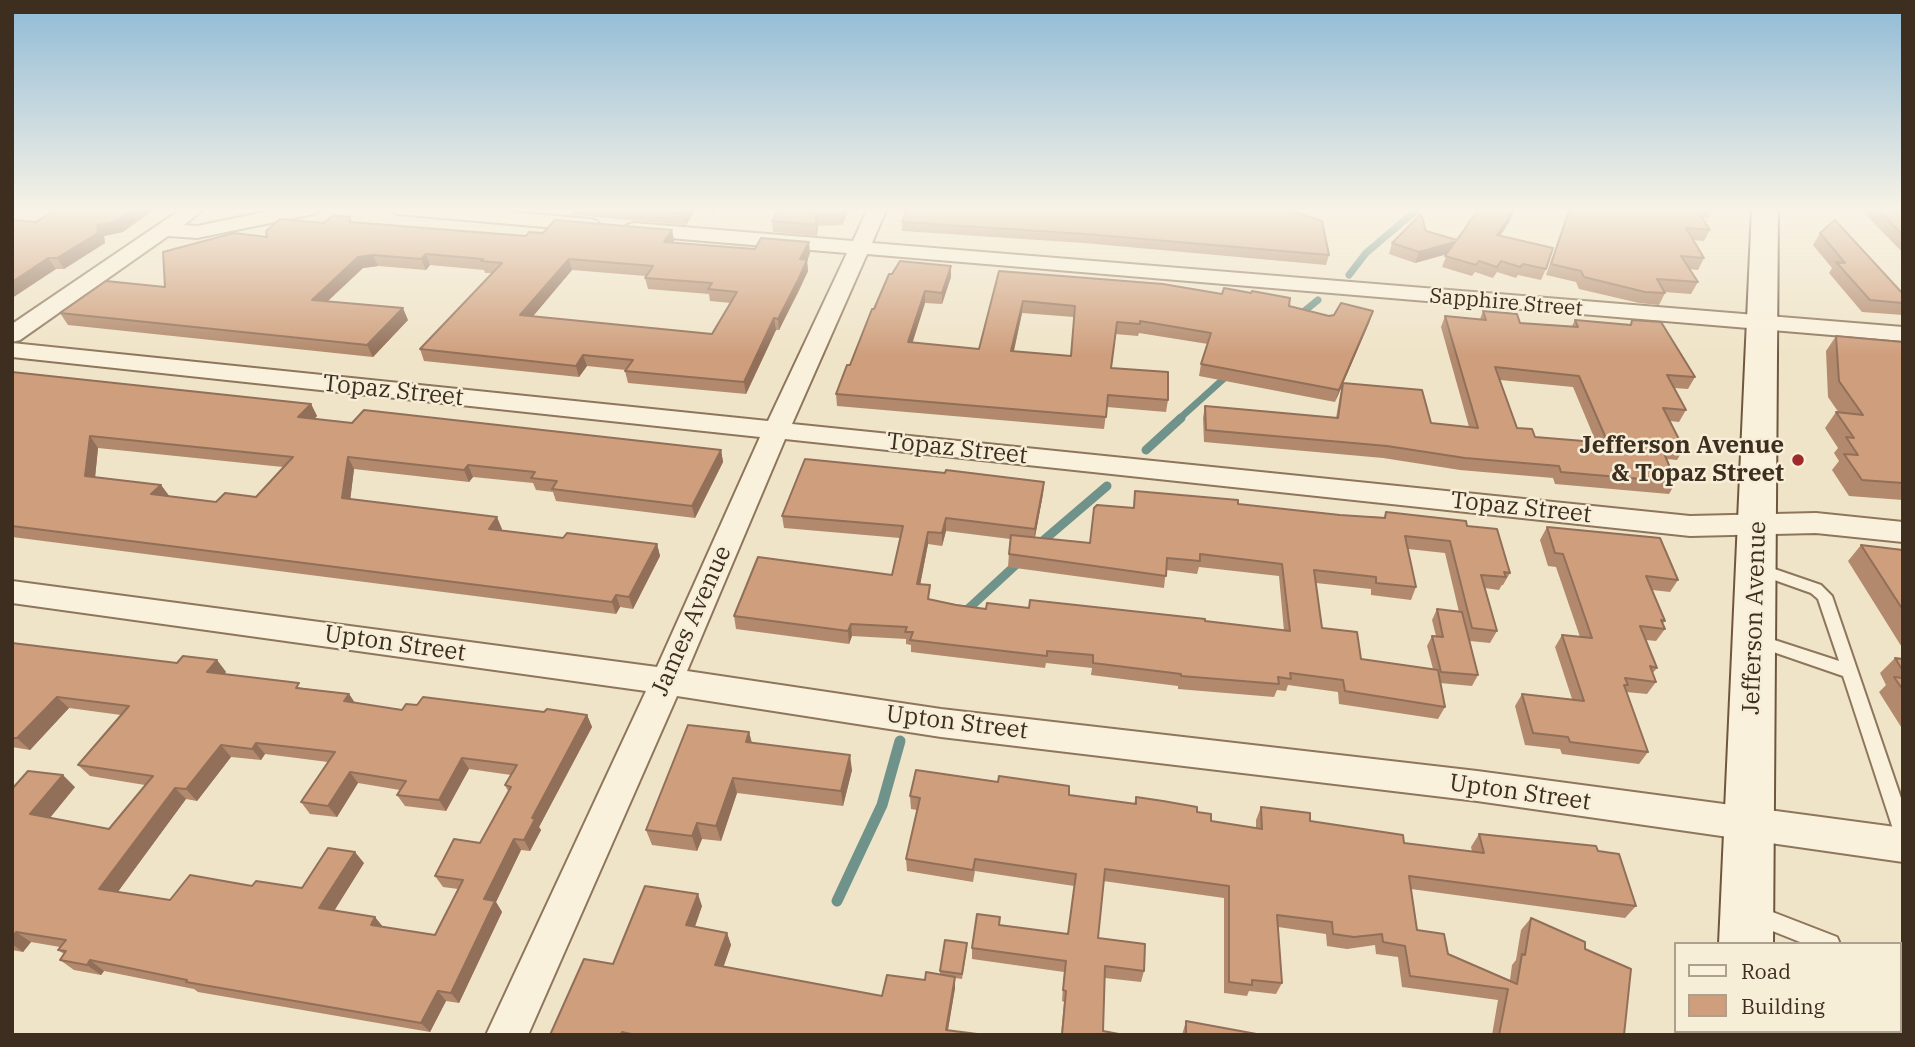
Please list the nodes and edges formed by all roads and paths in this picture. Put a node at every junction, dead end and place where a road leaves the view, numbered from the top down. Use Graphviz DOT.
graph roads {
  1 [pos="126,257"];
  2 [pos="856,257"];
  3 [pos="955,257"];
  4 [pos="1764,257"];
  5 [pos="1763,324"];
  6 [pos="1903,334"];
  7 [pos="12,335"];
  8 [pos="12,350"];
  9 [pos="776,430"];
  10 [pos="1757,525"];
  11 [pos="1903,532"];
  12 [pos="1756,568"];
  13 [pos="12,592"];
  14 [pos="1754,639"];
  15 [pos="1852,671"];
  16 [pos="667,681"];
  17 [pos="1749,824"];
  18 [pos="1903,832"];
  19 [pos="1903,845"];
  20 [pos="1747,928"];
  21 [pos="1820,942"];
  22 [pos="507,1035"];
  1 -- 7 [label="street"];
  2 -- 9 [label="street, James Avenue"];
  3 -- 5 [label="street, Sapphire Street"];
  4 -- 5 [label="main road, Jefferson Avenue"];
  5 -- 6 [label="street, Sapphire Street"];
  5 -- 10 [label="main road, Jefferson Avenue"];
  8 -- 9 [label="street, Topaz Street"];
  9 -- 10 [label="street, Topaz Street"];
  9 -- 16 [label="street, James Avenue"];
  10 -- 11 [label="street, Topaz Street"];
  10 -- 12 [label="main road, Jefferson Avenue"];
  12 -- 14 [label="main road, Jefferson Avenue"];
  12 -- 15 [label="lane"];
  13 -- 16 [label="street, Upton Street"];
  14 -- 15 [label="lane"];
  14 -- 17 [label="main road, Jefferson Avenue"];
  15 -- 18 [label="lane"];
  16 -- 17 [label="street, Upton Street"];
  16 -- 22 [label="street, James Avenue"];
  17 -- 19 [label="street, Upton Street"];
  17 -- 20 [label="main road, Jefferson Avenue"];
  20 -- 21 [label="lane"];
}
